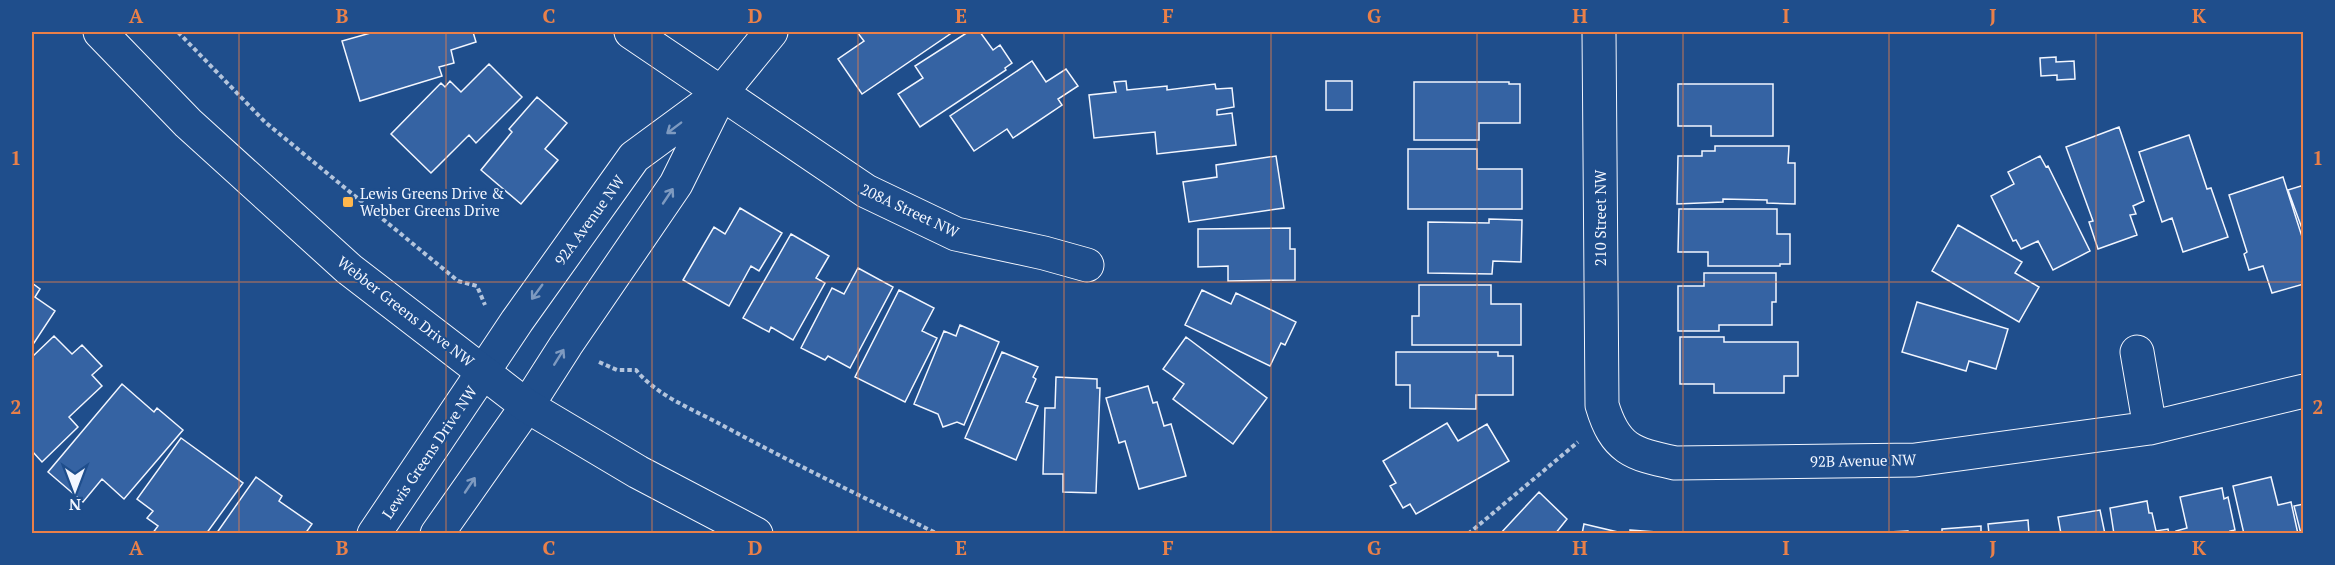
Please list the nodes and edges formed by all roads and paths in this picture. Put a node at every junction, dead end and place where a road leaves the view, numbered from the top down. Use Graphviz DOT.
graph roads {
  1 [pos="100,32"];
  2 [pos="178,32"];
  3 [pos="631,32"];
  4 [pos="771,32"];
  5 [pos="1599,32"];
  6 [pos="721,93"];
  7 [pos="1087,265"];
  8 [pos="483,304"];
  9 [pos="2137,352"];
  10 [pos="617,370"];
  11 [pos="483,372"];
  12 [pos="2304,391"];
  13 [pos="527,406"];
  14 [pos="1604,412"];
  15 [pos="2150,428"];
  16 [pos="374,534"];
  17 [pos="437,534"];
  18 [pos="756,534"];
  19 [pos="938,534"];
  20 [pos="1467,534"];
  1 -- 11 [label="street, Webber Greens Drive NW"];
  2 -- 8 [label="path"];
  3 -- 6 [label="street"];
  4 -- 6 [label="street, 92A Avenue NW"];
  5 -- 14 [label="street, 210 Street NW"];
  6 -- 7 [label="street, 208A Street NW"];
  6 -- 11 [label="street, 92A Avenue NW, one-way"];
  13 -- 6 [label="street, 92A Avenue NW, one-way"];
  9 -- 15 [label="street"];
  10 -- 19 [label="path"];
  11 -- 13 [label="street, Webber Greens Drive NW"];
  11 -- 16 [label="street, Lewis Greens Drive NW"];
  12 -- 15 [label="street, 92B Avenue NW"];
  17 -- 13 [label="street, one-way"];
  13 -- 18 [label="street, Webber Greens Drive NW"];
  14 -- 15 [label="street, 92B Avenue NW"];
  14 -- 20 [label="path"];
}
